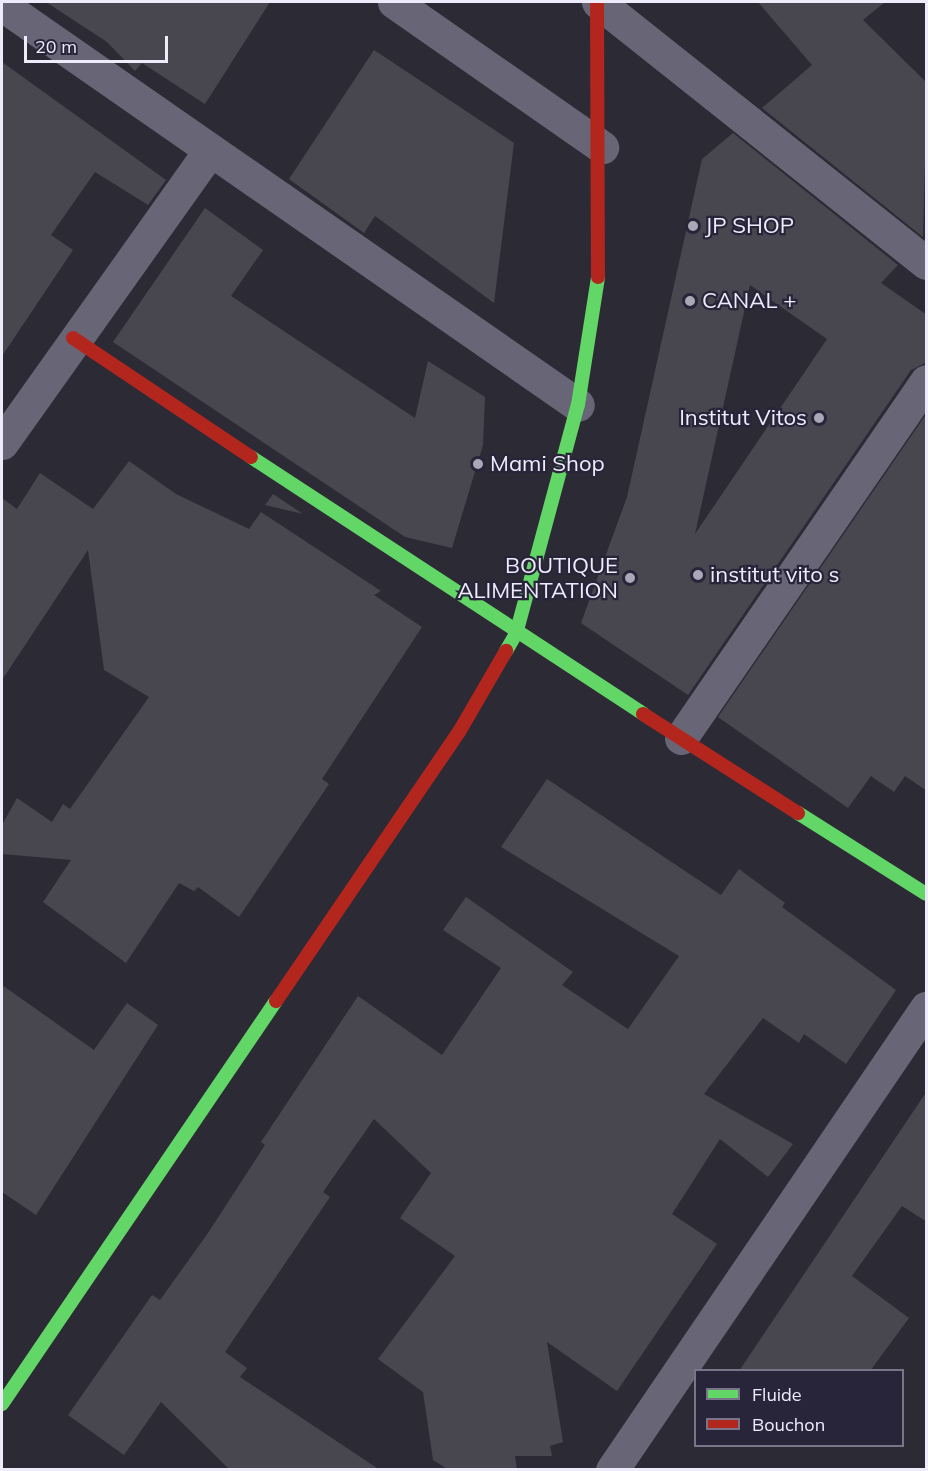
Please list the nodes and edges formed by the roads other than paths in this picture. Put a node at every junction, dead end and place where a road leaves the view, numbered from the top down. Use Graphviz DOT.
graph roads {
  1 [pos="394,2"];
  2 [pos="597,2"];
  3 [pos="2,5"];
  4 [pos="602,147"];
  5 [pos="210,150"];
  6 [pos="927,263"];
  7 [pos="73,338"];
  8 [pos="927,381"];
  9 [pos="578,405"];
  10 [pos="2,443"];
  11 [pos="516,634"];
  12 [pos="681,738"];
  13 [pos="927,894"];
  14 [pos="927,1008"];
  15 [pos="2,1404"];
  16 [pos="612,1470"];
  1 -- 4 [label="street"];
  2 -- 4 [label="main road"];
  2 -- 6 [label="street"];
  3 -- 5 [label="street"];
  4 -- 9 [label="main road"];
  5 -- 7 [label="street"];
  5 -- 9 [label="street"];
  7 -- 10 [label="street"];
  7 -- 11 [label="main road"];
  8 -- 12 [label="street"];
  9 -- 11 [label="main road"];
  11 -- 12 [label="main road"];
  11 -- 15 [label="main road"];
  12 -- 13 [label="main road"];
  14 -- 16 [label="street"];
}
